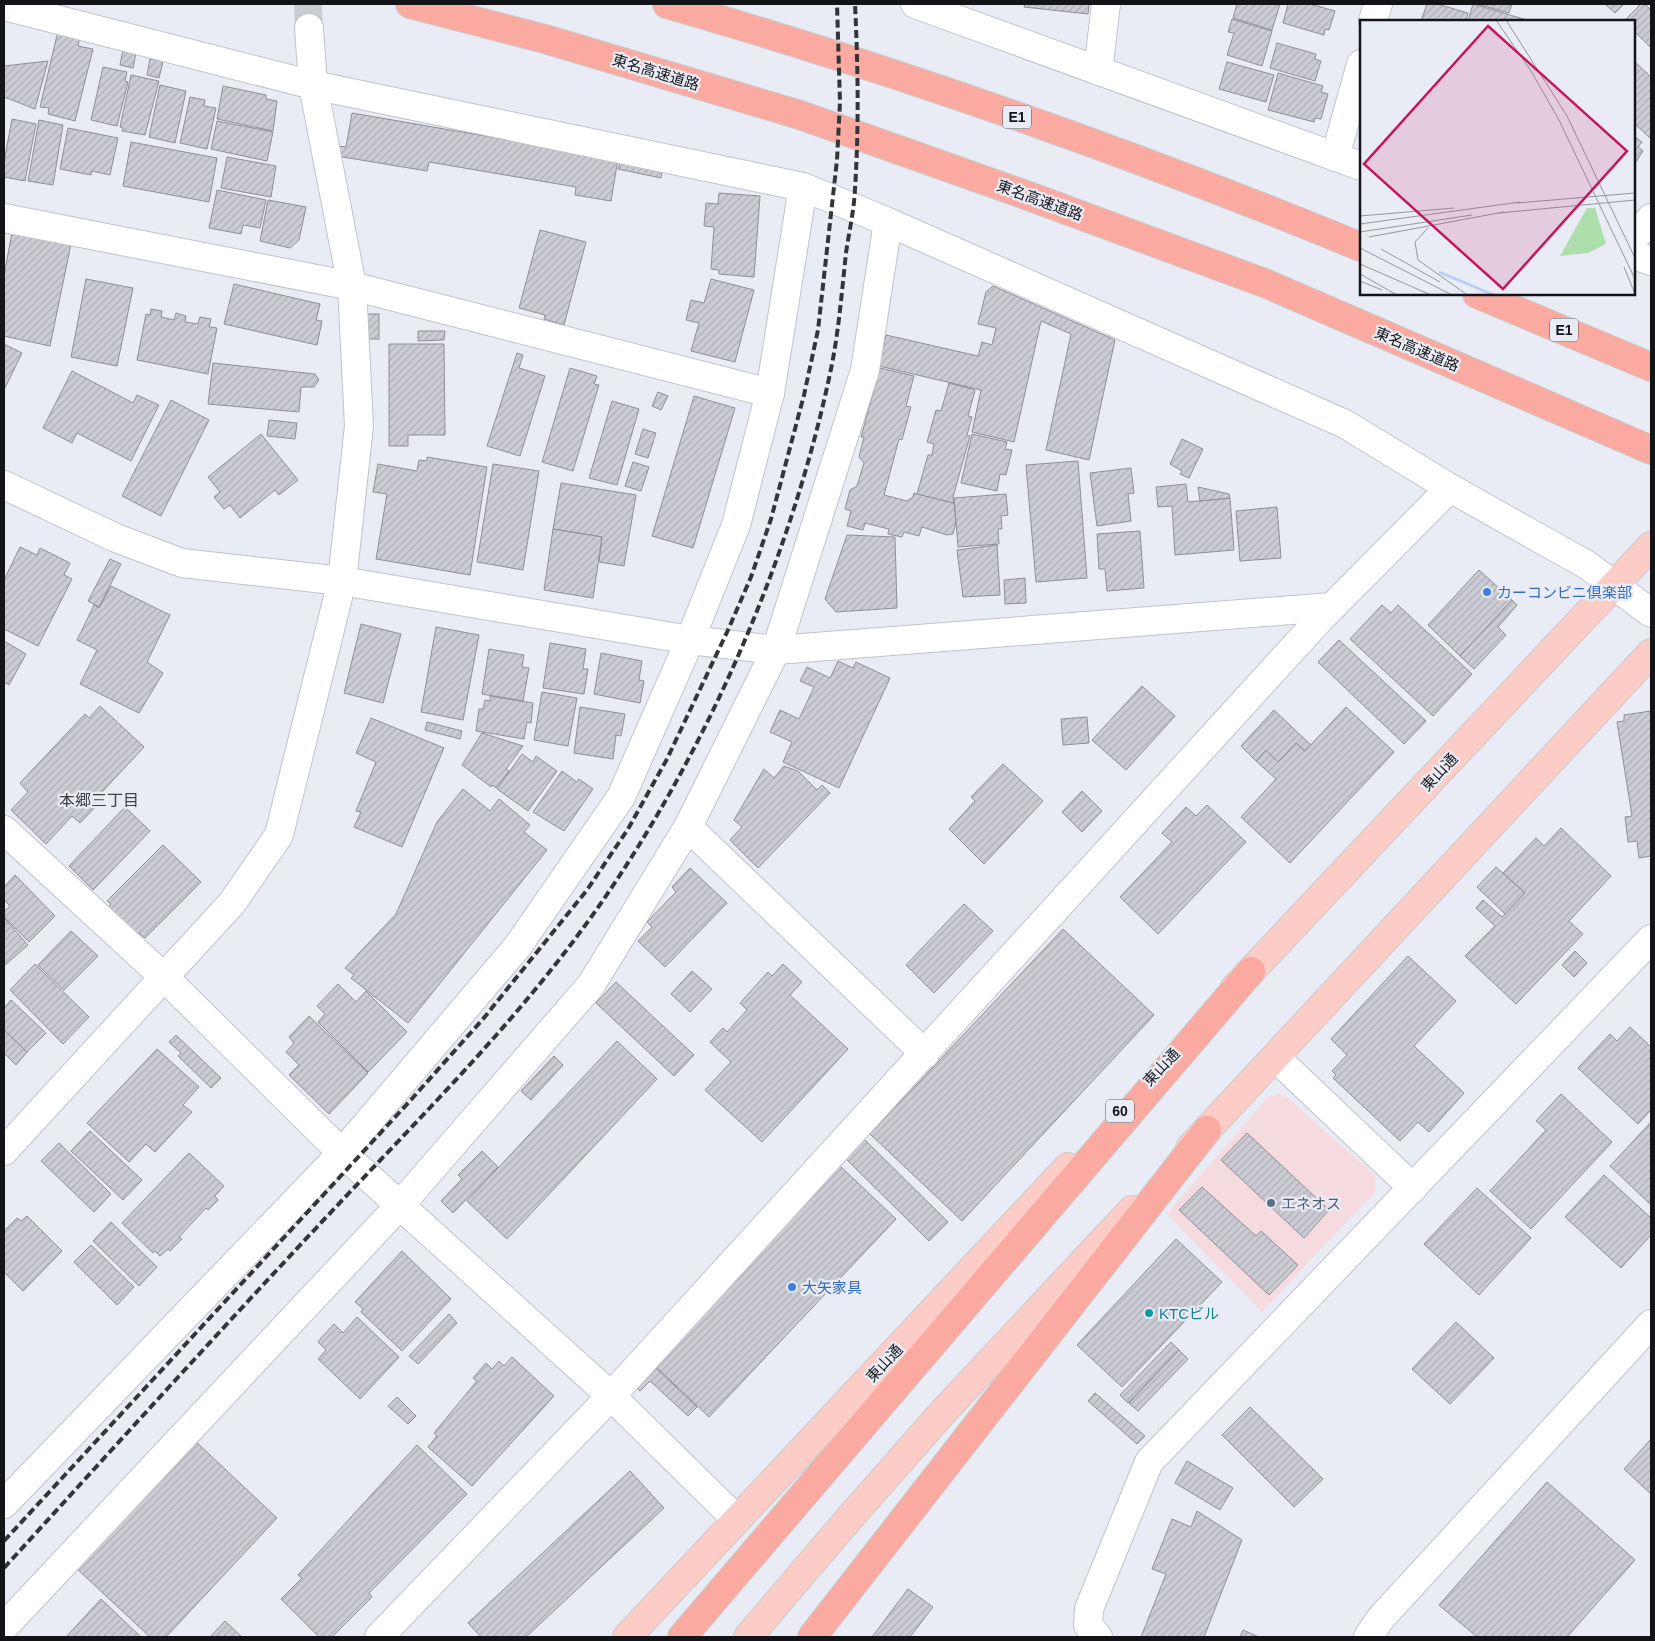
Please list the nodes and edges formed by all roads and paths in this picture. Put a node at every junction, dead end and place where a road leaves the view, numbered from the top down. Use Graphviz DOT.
graph roads {
  1 [pos="410,4"];
  2 [pos="667,4"];
  3 [pos="915,4"];
  4 [pos="1106,4"];
  5 [pos="1378,4"];
  6 [pos="4,6"];
  7 [pos="1374,20"];
  8 [pos="309,28"];
  9 [pos="1360,68"];
  10 [pos="1098,71"];
  11 [pos="313,85"];
  12 [pos="1335,157"];
  13 [pos="1360,166"];
  14 [pos="802,187"];
  15 [pos="4,218"];
  16 [pos="1651,218"];
  17 [pos="888,222"];
  18 [pos="1635,237"];
  19 [pos="1360,247"];
  20 [pos="1635,255"];
  21 [pos="1651,261"];
  22 [pos="352,286"];
  23 [pos="1479,295"];
  24 [pos="1651,367"];
  25 [pos="770,393"];
  26 [pos="1651,450"];
  27 [pos="4,485"];
  28 [pos="1450,488"];
  29 [pos="1651,546"];
  30 [pos="342,581"];
  31 [pos="1615,586"];
  32 [pos="1331,607"];
  33 [pos="1651,613"];
  34 [pos="690,640"];
  35 [pos="776,650"];
  36 [pos="1651,653"];
  37 [pos="688,827"];
  38 [pos="9,845"];
  39 [pos="1651,939"];
  40 [pos="1251,971"];
  41 [pos="165,978"];
  42 [pos="925,1054"];
  43 [pos="1276,1058"];
  44 [pos="1206,1130"];
  45 [pos="4,1151"];
  46 [pos="342,1152"];
  47 [pos="1414,1188"];
  48 [pos="401,1204"];
  49 [pos="1651,1324"];
  50 [pos="611,1396"];
  51 [pos="4,1504"];
  52 [pos="737,1520"];
  53 [pos="837,1605"];
  54 [pos="4,1627"];
  55 [pos="379,1637"];
  56 [pos="627,1637"];
  57 [pos="682,1637"];
  58 [pos="748,1637"];
  59 [pos="812,1637"];
  60 [pos="817,1637"];
  61 [pos="1098,1637"];
  62 [pos="1368,1637"];
  1 -- 26 [label="highway, 東名高速道路"];
  2 -- 19 [label="highway, E1"];
  3 -- 10 [label="street"];
  4 -- 10 [label="street"];
  5 -- 7 [label="street"];
  6 -- 11 [label="street"];
  8 -- 11 [label="street"];
  9 -- 12 [label="street"];
  10 -- 12 [label="street"];
  11 -- 14 [label="street"];
  11 -- 22 [label="street"];
  12 -- 13 [label="street"];
  14 -- 17 [label="street"];
  14 -- 25 [label="street"];
  15 -- 22 [label="street"];
  16 -- 18 [label="street"];
  17 -- 28 [label="street"];
  17 -- 35 [label="street"];
  20 -- 21 [label="street"];
  22 -- 25 [label="street"];
  22 -- 30 [label="street"];
  23 -- 24 [label="highway, E1"];
  25 -- 34 [label="street"];
  27 -- 30 [label="street"];
  28 -- 31 [label="street"];
  28 -- 32 [label="street"];
  29 -- 31 [label="main road, 60"];
  30 -- 34 [label="street"];
  30 -- 41 [label="street"];
  31 -- 33 [label="street"];
  31 -- 40 [label="main road, 東山通 / 60"];
  32 -- 35 [label="street"];
  32 -- 42 [label="street"];
  34 -- 35 [label="street"];
  34 -- 46 [label="street"];
  35 -- 37 [label="street"];
  36 -- 43 [label="main road"];
  37 -- 42 [label="street"];
  37 -- 48 [label="street"];
  38 -- 41 [label="street"];
  39 -- 47 [label="street"];
  40 -- 52 [label="main road, 東山通 / 60"];
  40 -- 57 [label="highway"];
  41 -- 45 [label="street"];
  41 -- 46 [label="street"];
  42 -- 50 [label="street"];
  43 -- 44 [label="main road"];
  43 -- 47 [label="street"];
  44 -- 53 [label="highway"];
  44 -- 58 [label="main road"];
  46 -- 48 [label="street"];
  46 -- 51 [label="street"];
  47 -- 61 [label="street"];
  48 -- 50 [label="street"];
  48 -- 54 [label="street"];
  49 -- 62 [label="street"];
  50 -- 52 [label="street"];
  50 -- 55 [label="street"];
  52 -- 56 [label="main road, 東山通 / 60"];
  53 -- 59 [label="highway"];
  53 -- 60 [label="highway"];
}
